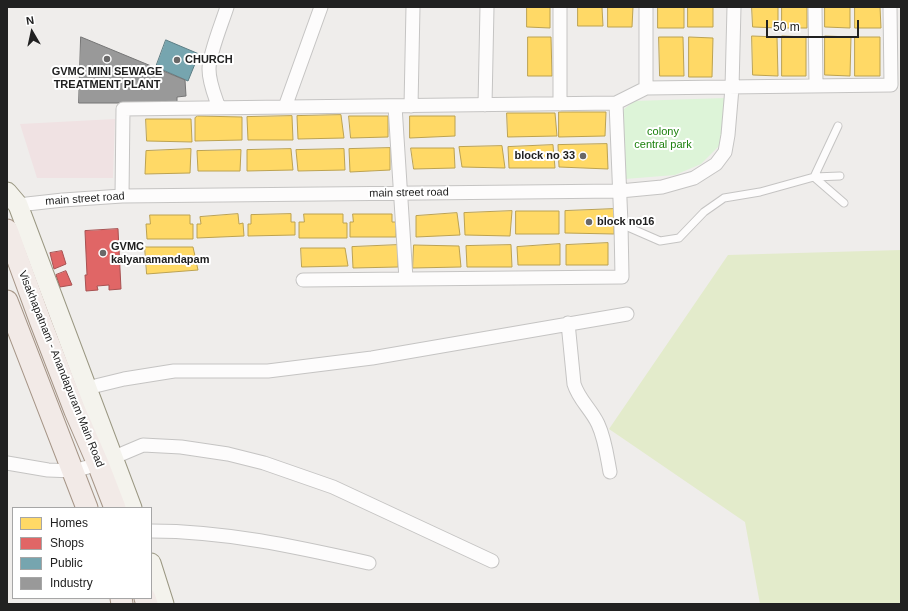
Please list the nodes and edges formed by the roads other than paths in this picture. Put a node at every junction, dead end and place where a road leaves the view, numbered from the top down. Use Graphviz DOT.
graph roads {
  1 [pos="227,7"];
  2 [pos="321,7"];
  3 [pos="413,7"];
  4 [pos="487,7"];
  5 [pos="560,7"];
  6 [pos="646,7"];
  7 [pos="734,7"];
  8 [pos="815,7"];
  9 [pos="890,7"];
  10 [pos="816,86"];
  11 [pos="646,88"];
  12 [pos="732,88"];
  13 [pos="616,103"];
  14 [pos="560,104"];
  15 [pos="485,105"];
  16 [pos="395,106"];
  17 [pos="411,106"];
  18 [pos="285,107"];
  19 [pos="219,108"];
  20 [pos="838,126"];
  21 [pos="840,176"];
  22 [pos="814,177"];
  23 [pos="620,191"];
  24 [pos="401,192"];
  25 [pos="122,196"];
  26 [pos="12,198"];
  27 [pos="844,203"];
  28 [pos="621,224"];
  29 [pos="7,230"];
  30 [pos="406,279"];
  31 [pos="303,280"];
  32 [pos="7,301"];
  33 [pos="627,314"];
  34 [pos="568,323"];
  35 [pos="87,388"];
  36 [pos="106,461"];
  37 [pos="7,463"];
  38 [pos="74,471"];
  39 [pos="610,472"];
  40 [pos="88,507"];
  41 [pos="115,507"];
  42 [pos="131,507"];
  43 [pos="152,531"];
  44 [pos="492,561"];
  45 [pos="369,563"];
  46 [pos="152,566"];
  47 [pos="164,604"];
  1 -- 19 [label="street"];
  2 -- 18 [label="street"];
  3 -- 17 [label="street"];
  4 -- 15 [label="street"];
  5 -- 14 [label="street"];
  6 -- 11 [label="street"];
  7 -- 12 [label="street, main street road"];
  8 -- 10 [label="street"];
  9 -- 10 [label="street"];
  10 -- 12 [label="street"];
  11 -- 12 [label="street"];
  11 -- 13 [label="street"];
  12 -- 23 [label="street, main street road"];
  13 -- 14 [label="street"];
  13 -- 23 [label="street"];
  14 -- 15 [label="street"];
  15 -- 17 [label="street"];
  16 -- 17 [label="street"];
  16 -- 18 [label="street"];
  16 -- 24 [label="street"];
  18 -- 19 [label="street"];
  19 -- 25 [label="street"];
  20 -- 22 [label="lane"];
  21 -- 22 [label="lane"];
  22 -- 27 [label="lane"];
  22 -- 28 [label="lane"];
  23 -- 24 [label="street, main street road"];
  23 -- 28 [label="street"];
  24 -- 25 [label="street, main street road"];
  24 -- 30 [label="street"];
  25 -- 26 [label="street, main street road"];
  26 -- 35 [label="street"];
  28 -- 30 [label="street"];
  29 -- 36 [label="main road, Visakhapatnam - Anandapuram Main Road"];
  30 -- 31 [label="street"];
  32 -- 38 [label="main road"];
  33 -- 34 [label="street"];
  34 -- 35 [label="street"];
  34 -- 39 [label="street"];
  35 -- 36 [label="street"];
  36 -- 38 [label="street"];
  36 -- 41 [label="main road, Visakhapatnam - Anandapuram Main Road"];
  36 -- 42 [label="street"];
  36 -- 44 [label="street"];
  37 -- 38 [label="street"];
  38 -- 40 [label="main road"];
  43 -- 45 [label="street"];
  46 -- 47 [label="street"];
}
